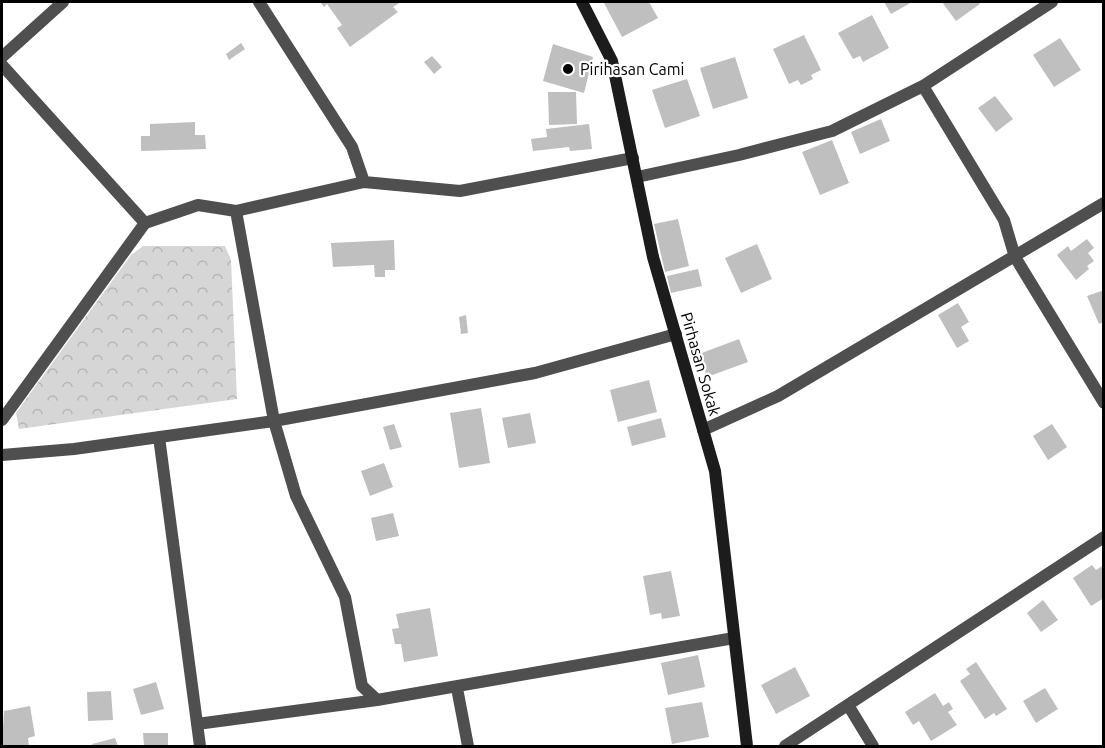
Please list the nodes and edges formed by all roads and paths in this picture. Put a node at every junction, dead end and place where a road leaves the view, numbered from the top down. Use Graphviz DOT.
graph roads {
  1 [pos="63,2"];
  2 [pos="260,2"];
  3 [pos="582,2"];
  4 [pos="1052,2"];
  5 [pos="2,57"];
  6 [pos="2,65"];
  7 [pos="923,86"];
  8 [pos="633,158"];
  9 [pos="637,177"];
  10 [pos="364,182"];
  11 [pos="1104,203"];
  12 [pos="236,211"];
  13 [pos="145,223"];
  14 [pos="1016,257"];
  15 [pos="676,334"];
  16 [pos="1104,404"];
  17 [pos="2,420"];
  18 [pos="274,421"];
  19 [pos="703,430"];
  20 [pos="159,437"];
  21 [pos="2,455"];
  22 [pos="1104,537"];
  23 [pos="734,638"];
  24 [pos="457,688"];
  25 [pos="377,700"];
  26 [pos="848,705"];
  27 [pos="197,724"];
  28 [pos="200,747"];
  29 [pos="468,747"];
  30 [pos="747,747"];
  31 [pos="785,747"];
  32 [pos="873,747"];
  1 -- 5 [label="street"];
  2 -- 10 [label="street"];
  3 -- 8 [label="street, Pirhasan Sokak"];
  4 -- 7 [label="street"];
  6 -- 13 [label="street"];
  7 -- 9 [label="street"];
  7 -- 14 [label="street"];
  8 -- 9 [label="street, Pirhasan Sokak"];
  8 -- 10 [label="street"];
  9 -- 15 [label="street, Pirhasan Sokak"];
  10 -- 12 [label="street"];
  11 -- 14 [label="street"];
  12 -- 13 [label="street"];
  12 -- 18 [label="street"];
  13 -- 17 [label="street"];
  14 -- 16 [label="street"];
  14 -- 19 [label="street"];
  15 -- 18 [label="street"];
  15 -- 19 [label="street, Pirhasan Sokak"];
  18 -- 20 [label="street"];
  18 -- 25 [label="street"];
  19 -- 23 [label="street, Pirhasan Sokak"];
  20 -- 21 [label="street"];
  20 -- 27 [label="street"];
  22 -- 26 [label="street"];
  23 -- 24 [label="street"];
  23 -- 30 [label="street, Pirhasan Sokak"];
  24 -- 25 [label="street"];
  24 -- 29 [label="street"];
  25 -- 27 [label="street"];
  26 -- 31 [label="street"];
  26 -- 32 [label="street"];
  27 -- 28 [label="street"];
}
